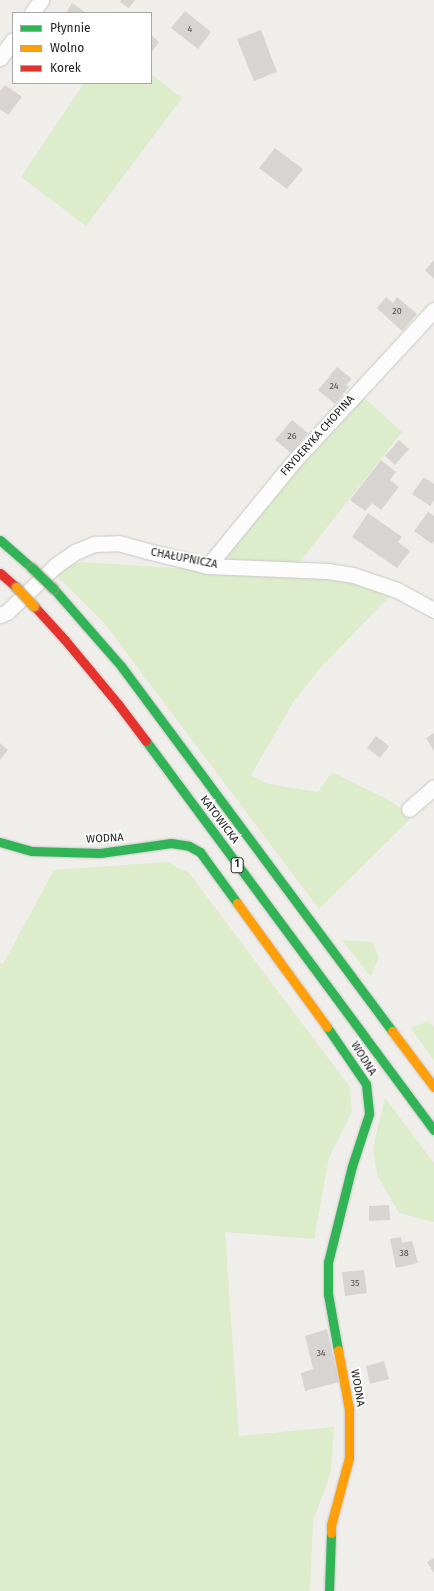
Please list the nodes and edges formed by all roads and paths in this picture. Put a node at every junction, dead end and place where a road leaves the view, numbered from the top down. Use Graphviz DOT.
graph roads {
  1 [pos="40,0"];
  2 [pos="33,12"];
  3 [pos="12,41"];
  4 [pos="0,58"];
  5 [pos="434,310"];
  6 [pos="0,540"];
  7 [pos="208,566"];
  8 [pos="0,573"];
  9 [pos="434,610"];
  10 [pos="0,615"];
  11 [pos="434,787"];
  12 [pos="409,809"];
  13 [pos="0,842"];
  14 [pos="434,1087"];
  15 [pos="434,1130"];
  16 [pos="329,1591"];
  1 -- 2 [label="street"];
  3 -- 4 [label="street"];
  5 -- 7 [label="street, FRYDERYKA CHOPINA"];
  6 -- 14 [label="main road, KATOWICKA / 1, bridge"];
  7 -- 9 [label="street, CHAŁUPNICZA"];
  7 -- 10 [label="street, CHAŁUPNICZA"];
  8 -- 15 [label="main road, KATOWICKA / 1, bridge"];
  11 -- 12 [label="street"];
  13 -- 16 [label="main road, WODNA"];
}
